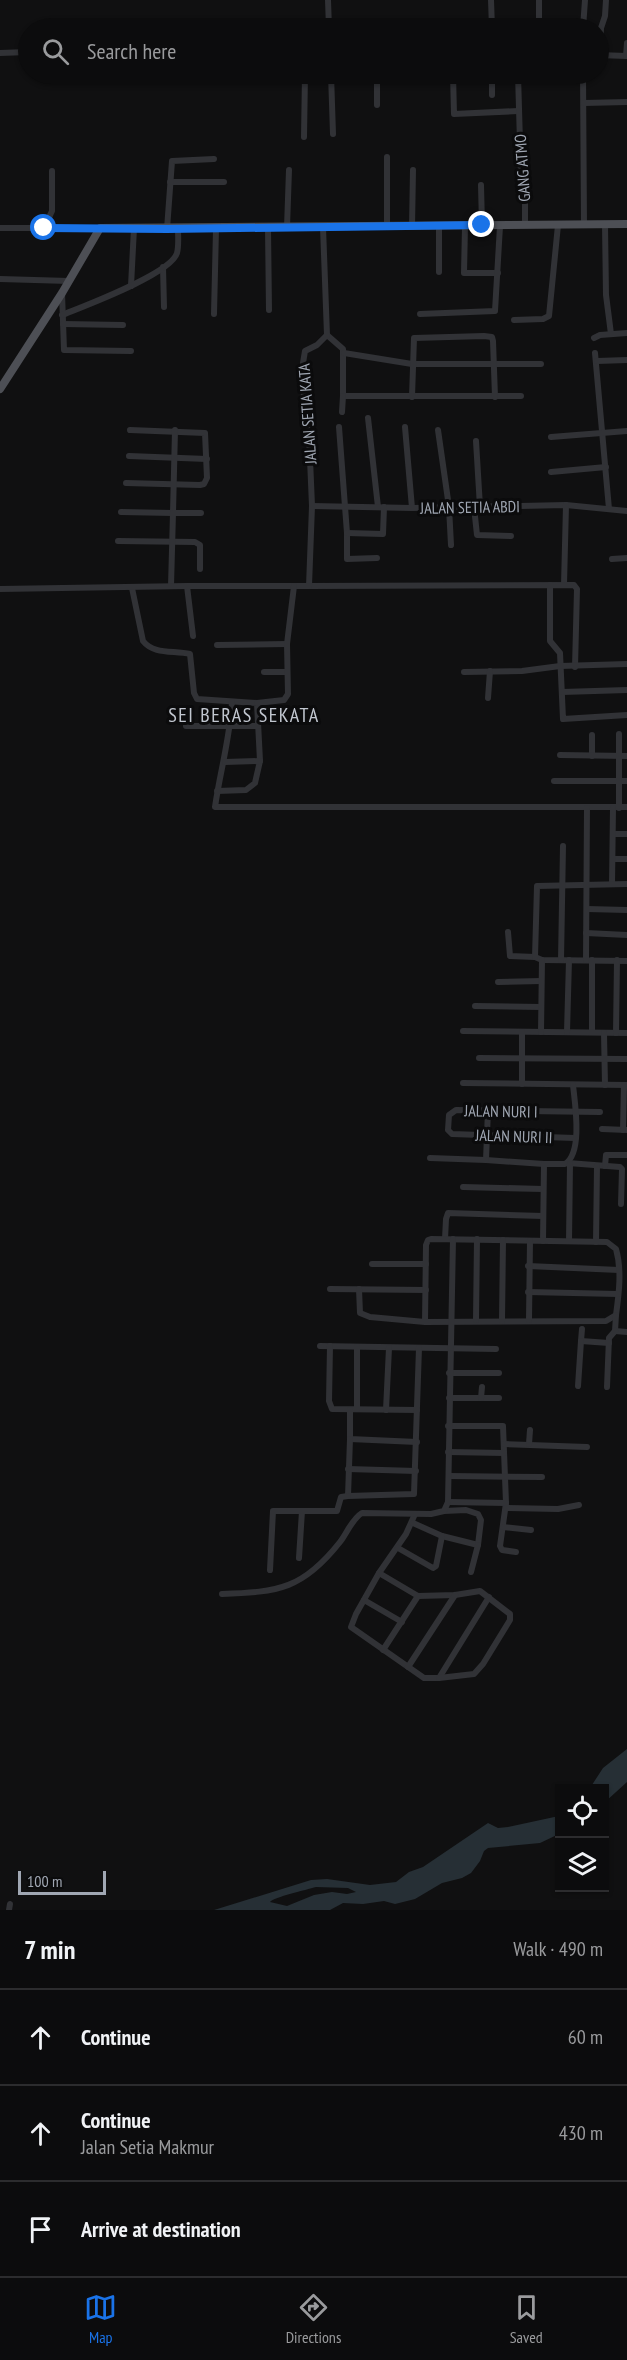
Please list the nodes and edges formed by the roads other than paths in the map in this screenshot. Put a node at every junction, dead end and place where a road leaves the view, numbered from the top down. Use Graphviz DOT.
graph roads {
  1 [pos="328,0"];
  2 [pos="491,0"];
  3 [pos="539,0"];
  4 [pos="585,0"];
  5 [pos="606,0"];
  6 [pos="329,18"];
  7 [pos="492,18"];
  8 [pos="539,18"];
  9 [pos="584,18"];
  10 [pos="604,18"];
  11 [pos="627,44"];
  12 [pos="0,52"];
  13 [pos="18,52"];
  14 [pos="609,55"];
  15 [pos="627,56"];
  16 [pos="305,84"];
  17 [pos="331,84"];
  18 [pos="377,84"];
  19 [pos="453,84"];
  20 [pos="492,84"];
  21 [pos="518,84"];
  22 [pos="583,84"];
  23 [pos="492,95"];
  24 [pos="627,102"];
  25 [pos="584,103"];
  26 [pos="377,105"];
  27 [pos="518,111"];
  28 [pos="333,134"];
  29 [pos="304,137"];
  30 [pos="387,158"];
  31 [pos="214,159"];
  32 [pos="289,170"];
  33 [pos="413,170"];
  34 [pos="52,171"];
  35 [pos="170,182"];
  36 [pos="224,182"];
  37 [pos="481,184"];
  38 [pos="627,224"];
  39 [pos="482,225"];
  40 [pos="525,225"];
  41 [pos="558,225"];
  42 [pos="584,225"];
  43 [pos="605,225"];
  44 [pos="323,226"];
  45 [pos="439,226"];
  46 [pos="465,226"];
  47 [pos="500,226"];
  48 [pos="287,227"];
  49 [pos="387,227"];
  50 [pos="412,227"];
  51 [pos="0,228"];
  52 [pos="44,228"];
  53 [pos="100,228"];
  54 [pos="134,228"];
  55 [pos="268,228"];
  56 [pos="167,229"];
  57 [pos="178,229"];
  58 [pos="216,229"];
  59 [pos="163,267"];
  60 [pos="440,272"];
  61 [pos="498,273"];
  62 [pos="0,279"];
  63 [pos="69,281"];
  64 [pos="131,286"];
  65 [pos="62,293"];
  66 [pos="164,307"];
  67 [pos="269,310"];
  68 [pos="214,314"];
  69 [pos="420,314"];
  70 [pos="62,315"];
  71 [pos="514,320"];
  72 [pos="63,324"];
  73 [pos="123,325"];
  74 [pos="627,333"];
  75 [pos="611,334"];
  76 [pos="327,335"];
  77 [pos="594,338"];
  78 [pos="131,351"];
  79 [pos="344,353"];
  80 [pos="595,353"];
  81 [pos="627,360"];
  82 [pos="597,361"];
  83 [pos="412,364"];
  84 [pos="542,364"];
  85 [pos="494,365"];
  86 [pos="0,389"];
  87 [pos="342,396"];
  88 [pos="521,396"];
  89 [pos="412,397"];
  90 [pos="495,397"];
  91 [pos="342,412"];
  92 [pos="368,418"];
  93 [pos="339,427"];
  94 [pos="405,427"];
  95 [pos="130,430"];
  96 [pos="175,430"];
  97 [pos="438,430"];
  98 [pos="627,431"];
  99 [pos="603,432"];
  100 [pos="551,437"];
  101 [pos="476,441"];
  102 [pos="129,456"];
  103 [pos="174,458"];
  104 [pos="207,459"];
  105 [pos="606,467"];
  106 [pos="551,472"];
  107 [pos="126,483"];
  108 [pos="174,484"];
  109 [pos="566,505"];
  110 [pos="312,506"];
  111 [pos="345,506"];
  112 [pos="381,507"];
  113 [pos="449,507"];
  114 [pos="477,507"];
  115 [pos="412,508"];
  116 [pos="609,509"];
  117 [pos="627,511"];
  118 [pos="121,512"];
  119 [pos="173,513"];
  120 [pos="201,513"];
  121 [pos="347,533"];
  122 [pos="511,536"];
  123 [pos="118,542"];
  124 [pos="172,542"];
  125 [pos="451,545"];
  126 [pos="377,558"];
  127 [pos="627,558"];
  128 [pos="347,559"];
  129 [pos="612,559"];
  130 [pos="347,567"];
  131 [pos="200,569"];
  132 [pos="550,585"];
  133 [pos="564,585"];
  134 [pos="171,586"];
  135 [pos="187,586"];
  136 [pos="294,586"];
  137 [pos="309,586"];
  138 [pos="132,588"];
  139 [pos="0,589"];
  140 [pos="193,636"];
  141 [pos="287,644"];
  142 [pos="217,645"];
  143 [pos="627,664"];
  144 [pos="560,666"];
  145 [pos="574,667"];
  146 [pos="490,671"];
  147 [pos="264,672"];
  148 [pos="287,672"];
  149 [pos="465,672"];
  150 [pos="627,690"];
  151 [pos="562,692"];
  152 [pos="488,698"];
  153 [pos="232,702"];
  154 [pos="257,704"];
  155 [pos="627,715"];
  156 [pos="186,726"];
  157 [pos="258,726"];
  158 [pos="231,727"];
  159 [pos="619,734"];
  160 [pos="592,735"];
  161 [pos="560,756"];
  162 [pos="592,756"];
  163 [pos="619,756"];
  164 [pos="627,756"];
  165 [pos="260,761"];
  166 [pos="225,762"];
  167 [pos="554,781"];
  168 [pos="619,781"];
  169 [pos="627,781"];
  170 [pos="245,790"];
  171 [pos="217,791"];
  172 [pos="251,806"];
  173 [pos="627,807"];
  174 [pos="587,808"];
  175 [pos="616,808"];
  176 [pos="612,834"];
  177 [pos="627,834"];
  178 [pos="563,846"];
  179 [pos="613,859"];
  180 [pos="627,859"];
  181 [pos="612,884"];
  182 [pos="627,884"];
  183 [pos="562,885"];
  184 [pos="587,885"];
  185 [pos="587,909"];
  186 [pos="627,910"];
  187 [pos="508,932"];
  188 [pos="586,933"];
  189 [pos="627,935"];
  190 [pos="535,957"];
  191 [pos="542,960"];
  192 [pos="561,960"];
  193 [pos="569,960"];
  194 [pos="589,960"];
  195 [pos="617,960"];
  196 [pos="627,961"];
  197 [pos="541,981"];
  198 [pos="498,982"];
  199 [pos="475,1006"];
  200 [pos="541,1007"];
  201 [pos="463,1031"];
  202 [pos="522,1032"];
  203 [pos="541,1032"];
  204 [pos="567,1032"];
  205 [pos="592,1032"];
  206 [pos="604,1033"];
  207 [pos="616,1033"];
  208 [pos="627,1033"];
  209 [pos="479,1058"];
  210 [pos="522,1058"];
  211 [pos="604,1059"];
  212 [pos="627,1059"];
  213 [pos="463,1083"];
  214 [pos="522,1084"];
  215 [pos="573,1085"];
  216 [pos="605,1085"];
  217 [pos="626,1085"];
  218 [pos="488,1110"];
  219 [pos="576,1113"];
  220 [pos="600,1113"];
  221 [pos="602,1129"];
  222 [pos="625,1130"];
  223 [pos="452,1134"];
  224 [pos="487,1135"];
  225 [pos="575,1138"];
  226 [pos="627,1155"];
  227 [pos="430,1158"];
  228 [pos="486,1160"];
  229 [pos="569,1163"];
  230 [pos="543,1164"];
  231 [pos="597,1166"];
  232 [pos="605,1166"];
  233 [pos="463,1187"];
  234 [pos="543,1189"];
  235 [pos="621,1204"];
  236 [pos="543,1216"];
  237 [pos="449,1239"];
  238 [pos="477,1239"];
  239 [pos="503,1240"];
  240 [pos="569,1240"];
  241 [pos="530,1241"];
  242 [pos="543,1241"];
  243 [pos="596,1242"];
  244 [pos="372,1264"];
  245 [pos="426,1264"];
  246 [pos="528,1266"];
  247 [pos="619,1270"];
  248 [pos="330,1289"];
  249 [pos="359,1289"];
  250 [pos="426,1290"];
  251 [pos="528,1292"];
  252 [pos="618,1294"];
  253 [pos="616,1315"];
  254 [pos="476,1320"];
  255 [pos="529,1320"];
  256 [pos="451,1321"];
  257 [pos="501,1321"];
  258 [pos="425,1322"];
  259 [pos="582,1329"];
  260 [pos="615,1331"];
  261 [pos="627,1332"];
  262 [pos="581,1341"];
  263 [pos="609,1343"];
  264 [pos="320,1346"];
  265 [pos="330,1346"];
  266 [pos="357,1347"];
  267 [pos="389,1348"];
  268 [pos="419,1348"];
  269 [pos="450,1348"];
  270 [pos="496,1349"];
  271 [pos="449,1373"];
  272 [pos="499,1373"];
  273 [pos="578,1386"];
  274 [pos="482,1387"];
  275 [pos="607,1387"];
  276 [pos="449,1398"];
  277 [pos="482,1398"];
  278 [pos="499,1398"];
  279 [pos="353,1410"];
  280 [pos="387,1410"];
  281 [pos="417,1410"];
  282 [pos="448,1426"];
  283 [pos="530,1430"];
  284 [pos="350,1439"];
  285 [pos="417,1442"];
  286 [pos="504,1444"];
  287 [pos="529,1444"];
  288 [pos="587,1447"];
  289 [pos="448,1452"];
  290 [pos="504,1453"];
  291 [pos="348,1469"];
  292 [pos="416,1471"];
  293 [pos="449,1476"];
  294 [pos="506,1478"];
  295 [pos="542,1478"];
  296 [pos="348,1496"];
  297 [pos="448,1502"];
  298 [pos="579,1505"];
  299 [pos="506,1506"];
  300 [pos="302,1511"];
  301 [pos="444,1511"];
  302 [pos="416,1514"];
  303 [pos="413,1523"];
  304 [pos="503,1527"];
  305 [pos="531,1530"];
  306 [pos="442,1536"];
  307 [pos="477,1545"];
  308 [pos="398,1548"];
  309 [pos="516,1552"];
  310 [pos="299,1558"];
  311 [pos="270,1570"];
  312 [pos="471,1572"];
  313 [pos="379,1573"];
  314 [pos="222,1594"];
  315 [pos="455,1595"];
  316 [pos="418,1596"];
  317 [pos="489,1598"];
  318 [pos="364,1600"];
  319 [pos="402,1622"];
  320 [pos="383,1650"];
  321 [pos="408,1667"];
  322 [pos="439,1678"];
  1 -- 6 [label="street"];
  2 -- 7 [label="street"];
  3 -- 8 [label="street"];
  4 -- 9 [label="street"];
  5 -- 10 [label="street"];
  11 -- 15 [label="street"];
  12 -- 13 [label="street"];
  14 -- 15 [label="street"];
  16 -- 29 [label="street"];
  17 -- 28 [label="street"];
  18 -- 26 [label="street"];
  19 -- 27 [label="street"];
  20 -- 23 [label="street"];
  21 -- 27 [label="street, GANG ATMO"];
  22 -- 25 [label="street"];
  24 -- 25 [label="street"];
  25 -- 42 [label="street"];
  27 -- 40 [label="street, GANG ATMO"];
  30 -- 49 [label="street"];
  31 -- 35 [label="street"];
  32 -- 48 [label="street"];
  33 -- 50 [label="street"];
  34 -- 52 [label="street"];
  35 -- 36 [label="street"];
  35 -- 56 [label="street"];
  37 -- 39 [label="street"];
  38 -- 43 [label="main road"];
  39 -- 46 [label="main road"];
  39 -- 47 [label="main road"];
  40 -- 41 [label="main road"];
  40 -- 47 [label="main road"];
  41 -- 42 [label="main road"];
  41 -- 71 [label="street"];
  42 -- 43 [label="main road"];
  43 -- 75 [label="street"];
  44 -- 48 [label="main road"];
  44 -- 49 [label="main road"];
  44 -- 76 [label="street"];
  45 -- 46 [label="main road"];
  45 -- 50 [label="main road"];
  45 -- 60 [label="street"];
  46 -- 61 [label="street"];
  47 -- 61 [label="street"];
  48 -- 55 [label="main road"];
  49 -- 50 [label="main road"];
  51 -- 52 [label="street"];
  52 -- 53 [label="street"];
  53 -- 54 [label="main road"];
  53 -- 63 [label="main road"];
  54 -- 56 [label="main road"];
  54 -- 64 [label="street"];
  55 -- 58 [label="main road"];
  55 -- 67 [label="street"];
  56 -- 57 [label="main road"];
  57 -- 58 [label="main road"];
  57 -- 59 [label="street"];
  58 -- 68 [label="street"];
  59 -- 64 [label="street"];
  59 -- 66 [label="street"];
  61 -- 69 [label="street"];
  62 -- 63 [label="street"];
  63 -- 65 [label="main road"];
  64 -- 70 [label="street"];
  65 -- 70 [label="street"];
  65 -- 86 [label="main road"];
  70 -- 72 [label="street"];
  72 -- 73 [label="street"];
  72 -- 78 [label="street"];
  74 -- 75 [label="street"];
  75 -- 77 [label="street"];
  76 -- 79 [label="street"];
  76 -- 110 [label="street, JALAN SETIA KATA"];
  79 -- 83 [label="street"];
  79 -- 87 [label="street"];
  80 -- 82 [label="street"];
  81 -- 82 [label="street"];
  82 -- 99 [label="street"];
  83 -- 85 [label="street"];
  83 -- 85 [label="street"];
  83 -- 89 [label="street"];
  84 -- 85 [label="street"];
  85 -- 90 [label="street"];
  87 -- 89 [label="street"];
  87 -- 91 [label="street"];
  88 -- 90 [label="street"];
  89 -- 90 [label="street"];
  92 -- 112 [label="street"];
  93 -- 111 [label="street"];
  94 -- 115 [label="street"];
  95 -- 96 [label="street"];
  96 -- 103 [label="street"];
  96 -- 104 [label="street"];
  97 -- 113 [label="street"];
  98 -- 99 [label="street"];
  99 -- 100 [label="street"];
  99 -- 105 [label="street"];
  101 -- 114 [label="street"];
  102 -- 103 [label="street"];
  103 -- 104 [label="street"];
  103 -- 108 [label="street"];
  104 -- 108 [label="street"];
  105 -- 106 [label="street"];
  105 -- 116 [label="street"];
  107 -- 108 [label="street"];
  108 -- 119 [label="street"];
  109 -- 114 [label="street, JALAN SETIA ABDI"];
  109 -- 116 [label="street, JALAN SETIA ABDI"];
  109 -- 133 [label="street"];
  110 -- 111 [label="street, JALAN SETIA ABDI"];
  110 -- 137 [label="street, JALAN SETIA KATA"];
  111 -- 112 [label="street, JALAN SETIA ABDI"];
  111 -- 121 [label="street"];
  112 -- 115 [label="street, JALAN SETIA ABDI"];
  112 -- 121 [label="street"];
  113 -- 114 [label="street, JALAN SETIA ABDI"];
  113 -- 115 [label="street, JALAN SETIA ABDI"];
  113 -- 125 [label="street"];
  114 -- 122 [label="street"];
  116 -- 117 [label="street, JALAN SETIA ABDI"];
  118 -- 119 [label="street"];
  119 -- 120 [label="street"];
  119 -- 124 [label="street"];
  121 -- 128 [label="street"];
  123 -- 124 [label="street"];
  124 -- 131 [label="street"];
  124 -- 134 [label="street"];
  126 -- 128 [label="street"];
  127 -- 129 [label="street"];
  128 -- 130 [label="street"];
  132 -- 133 [label="street"];
  132 -- 137 [label="street"];
  132 -- 144 [label="street"];
  133 -- 145 [label="street"];
  134 -- 135 [label="street"];
  134 -- 138 [label="street"];
  135 -- 136 [label="street"];
  135 -- 140 [label="street"];
  136 -- 137 [label="street"];
  136 -- 141 [label="street"];
  138 -- 139 [label="street"];
  138 -- 153 [label="street"];
  141 -- 142 [label="street"];
  141 -- 148 [label="street"];
  143 -- 145 [label="street"];
  144 -- 145 [label="street"];
  144 -- 146 [label="street"];
  144 -- 151 [label="street"];
  146 -- 149 [label="street"];
  146 -- 152 [label="street"];
  147 -- 148 [label="street"];
  148 -- 154 [label="street"];
  150 -- 151 [label="street"];
  151 -- 155 [label="street"];
  153 -- 154 [label="street"];
  153 -- 158 [label="street"];
  154 -- 157 [label="street"];
  156 -- 158 [label="street"];
  157 -- 158 [label="street"];
  157 -- 165 [label="street"];
  158 -- 166 [label="street"];
  159 -- 163 [label="street"];
  160 -- 162 [label="street"];
  161 -- 162 [label="street"];
  162 -- 163 [label="street"];
  163 -- 164 [label="street"];
  163 -- 168 [label="street"];
  165 -- 166 [label="street"];
  165 -- 170 [label="street"];
  166 -- 171 [label="street"];
  167 -- 168 [label="street"];
  168 -- 169 [label="street"];
  168 -- 175 [label="street"];
  170 -- 171 [label="street"];
  170 -- 172 [label="street"];
  171 -- 172 [label="street"];
  172 -- 174 [label="street"];
  173 -- 175 [label="street"];
  174 -- 175 [label="street"];
  174 -- 184 [label="street"];
  175 -- 176 [label="street"];
  176 -- 177 [label="street"];
  176 -- 179 [label="street"];
  178 -- 183 [label="street"];
  179 -- 180 [label="street"];
  179 -- 181 [label="street"];
  181 -- 182 [label="street"];
  181 -- 184 [label="street"];
  183 -- 184 [label="street"];
  183 -- 190 [label="street"];
  183 -- 192 [label="street"];
  184 -- 185 [label="street"];
  185 -- 186 [label="street"];
  185 -- 188 [label="street"];
  187 -- 190 [label="street"];
  188 -- 189 [label="street"];
  188 -- 194 [label="street"];
  190 -- 191 [label="street"];
  191 -- 192 [label="street"];
  191 -- 197 [label="street"];
  192 -- 193 [label="street"];
  193 -- 194 [label="street"];
  193 -- 204 [label="street"];
  194 -- 195 [label="street"];
  194 -- 205 [label="street"];
  195 -- 196 [label="street"];
  195 -- 207 [label="street"];
  197 -- 198 [label="street"];
  197 -- 200 [label="street"];
  199 -- 200 [label="street"];
  200 -- 203 [label="street"];
  201 -- 202 [label="street"];
  202 -- 203 [label="street"];
  202 -- 210 [label="street"];
  203 -- 204 [label="street"];
  204 -- 205 [label="street"];
  205 -- 206 [label="street"];
  206 -- 207 [label="street"];
  206 -- 211 [label="street"];
  207 -- 208 [label="street"];
  209 -- 210 [label="street"];
  210 -- 211 [label="street"];
  210 -- 214 [label="street"];
  211 -- 212 [label="street"];
  211 -- 216 [label="street"];
  213 -- 214 [label="street"];
  214 -- 215 [label="street"];
  215 -- 216 [label="street"];
  215 -- 219 [label="street"];
  216 -- 217 [label="street"];
  217 -- 222 [label="street"];
  218 -- 219 [label="street, JALAN NURI I"];
  218 -- 223 [label="street, JALAN NURI I"];
  218 -- 224 [label="street"];
  219 -- 220 [label="street, JALAN NURI I"];
  219 -- 225 [label="street"];
  221 -- 222 [label="street"];
  223 -- 224 [label="street, JALAN NURI II"];
  224 -- 225 [label="street, JALAN NURI II"];
  224 -- 228 [label="street"];
  225 -- 229 [label="street"];
  226 -- 232 [label="street"];
  227 -- 228 [label="street"];
  228 -- 230 [label="street"];
  229 -- 230 [label="street"];
  229 -- 231 [label="street"];
  229 -- 240 [label="street"];
  230 -- 234 [label="street"];
  231 -- 232 [label="street"];
  231 -- 243 [label="street"];
  232 -- 235 [label="street"];
  233 -- 234 [label="street"];
  234 -- 236 [label="street"];
  236 -- 237 [label="street"];
  236 -- 242 [label="street"];
  237 -- 238 [label="street"];
  237 -- 245 [label="street"];
  237 -- 256 [label="street"];
  238 -- 239 [label="street"];
  238 -- 254 [label="street"];
  239 -- 241 [label="street"];
  239 -- 257 [label="street"];
  240 -- 242 [label="street"];
  240 -- 243 [label="street"];
  241 -- 242 [label="street"];
  241 -- 246 [label="street"];
  243 -- 247 [label="street"];
  244 -- 245 [label="street"];
  245 -- 250 [label="street"];
  246 -- 247 [label="street"];
  246 -- 251 [label="street"];
  247 -- 252 [label="street"];
  248 -- 249 [label="street"];
  249 -- 250 [label="street"];
  249 -- 258 [label="street"];
  250 -- 258 [label="street"];
  251 -- 252 [label="street"];
  251 -- 255 [label="street"];
  252 -- 253 [label="street"];
  253 -- 255 [label="street"];
  253 -- 260 [label="street"];
  254 -- 256 [label="street"];
  254 -- 257 [label="street"];
  255 -- 257 [label="street"];
  256 -- 258 [label="street"];
  256 -- 269 [label="street"];
  259 -- 262 [label="street"];
  260 -- 261 [label="street"];
  260 -- 263 [label="street"];
  262 -- 263 [label="street"];
  262 -- 273 [label="street"];
  263 -- 275 [label="street"];
  264 -- 265 [label="street"];
  265 -- 266 [label="street"];
  265 -- 279 [label="street"];
  266 -- 267 [label="street"];
  266 -- 279 [label="street"];
  267 -- 268 [label="street"];
  267 -- 280 [label="street"];
  268 -- 269 [label="street"];
  268 -- 281 [label="street"];
  269 -- 270 [label="street"];
  269 -- 271 [label="street"];
  271 -- 272 [label="street"];
  271 -- 276 [label="street"];
  274 -- 277 [label="street"];
  276 -- 277 [label="street"];
  276 -- 282 [label="street"];
  277 -- 278 [label="street"];
  279 -- 280 [label="street"];
  279 -- 284 [label="street"];
  280 -- 281 [label="street"];
  281 -- 285 [label="street"];
  282 -- 286 [label="street"];
  282 -- 289 [label="street"];
  283 -- 287 [label="street"];
  284 -- 285 [label="street"];
  284 -- 291 [label="street"];
  285 -- 292 [label="street"];
  286 -- 287 [label="street"];
  286 -- 290 [label="street"];
  287 -- 288 [label="street"];
  289 -- 290 [label="street"];
  289 -- 293 [label="street"];
  290 -- 294 [label="street"];
  291 -- 292 [label="street"];
  291 -- 296 [label="street"];
  292 -- 296 [label="street"];
  293 -- 294 [label="street"];
  293 -- 297 [label="street"];
  294 -- 295 [label="street"];
  294 -- 299 [label="street"];
  296 -- 300 [label="street"];
  297 -- 299 [label="street"];
  297 -- 301 [label="street"];
  298 -- 299 [label="street"];
  299 -- 304 [label="street"];
  300 -- 310 [label="street"];
  300 -- 311 [label="street"];
  301 -- 302 [label="street"];
  301 -- 307 [label="street"];
  302 -- 303 [label="street"];
  302 -- 314 [label="street"];
  303 -- 306 [label="street"];
  303 -- 308 [label="street"];
  304 -- 305 [label="street"];
  304 -- 309 [label="street"];
  306 -- 307 [label="street"];
  306 -- 308 [label="street"];
  307 -- 312 [label="street"];
  308 -- 313 [label="street"];
  313 -- 316 [label="street"];
  313 -- 318 [label="street"];
  315 -- 316 [label="street"];
  315 -- 317 [label="street"];
  315 -- 321 [label="street"];
  316 -- 319 [label="street"];
  317 -- 322 [label="street"];
  317 -- 322 [label="street"];
  318 -- 319 [label="street"];
  318 -- 320 [label="street"];
  319 -- 320 [label="street"];
  320 -- 321 [label="street"];
  321 -- 322 [label="street"];
}
